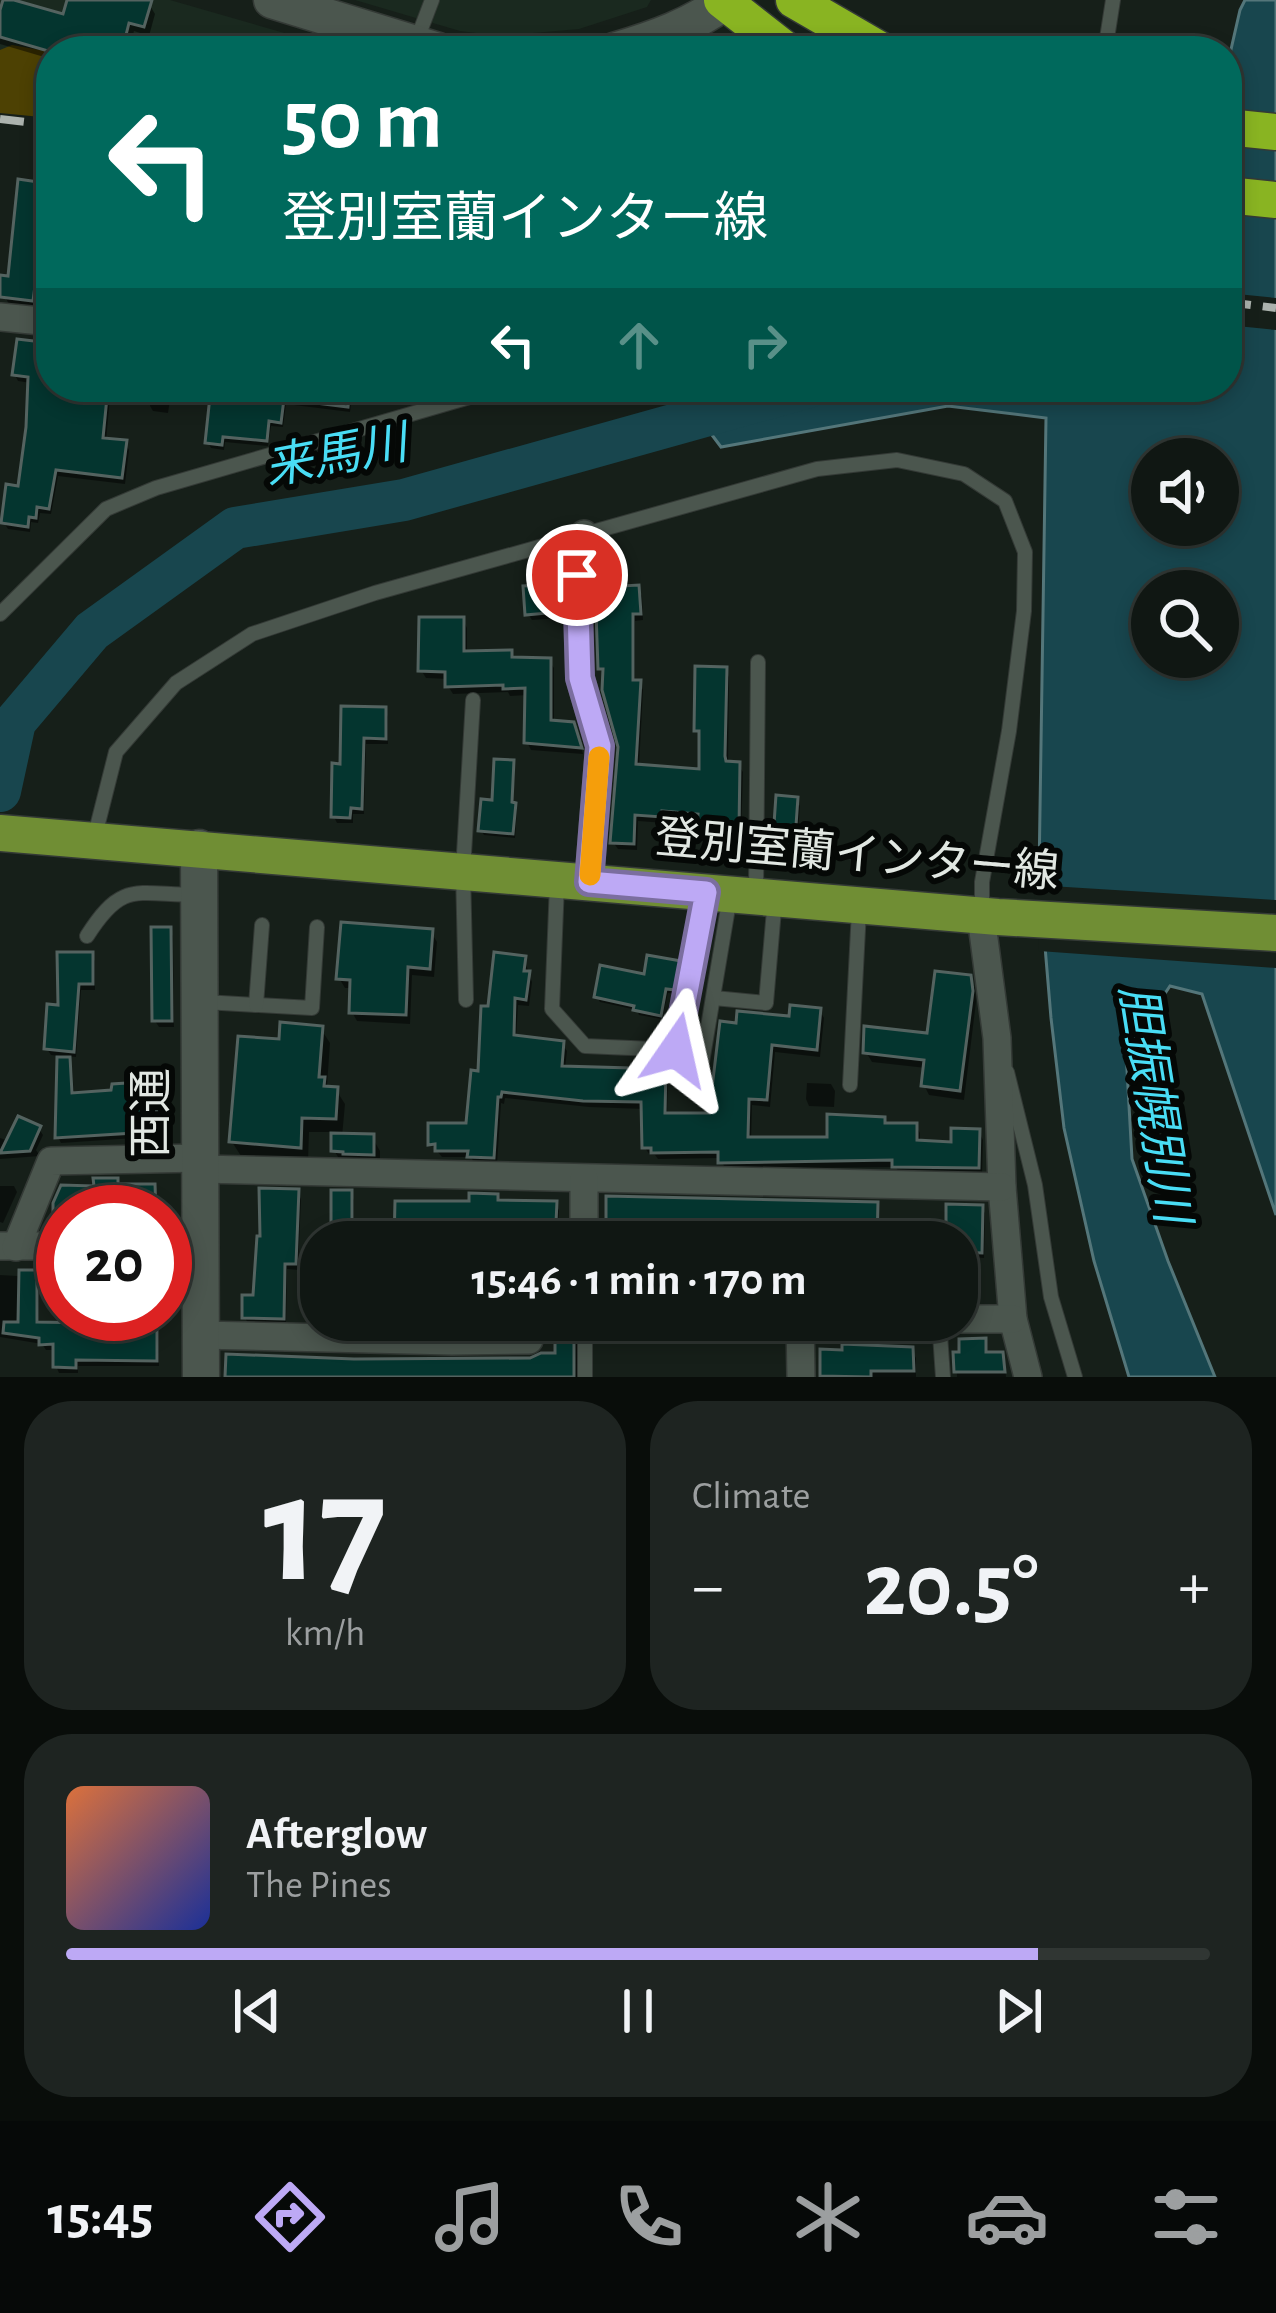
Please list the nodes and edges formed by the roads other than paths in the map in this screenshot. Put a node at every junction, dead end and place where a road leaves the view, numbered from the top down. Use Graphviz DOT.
graph roads {
  1 [pos="272,0"];
  2 [pos="432,0"];
  3 [pos="794,0"];
  4 [pos="1113,0"];
  5 [pos="724,1"];
  6 [pos="391,36"];
  7 [pos="428,36"];
  8 [pos="662,36"];
  9 [pos="768,36"];
  10 [pos="856,36"];
  11 [pos="1107,36"];
  12 [pos="1242,129"];
  13 [pos="1276,132"];
  14 [pos="1242,197"];
  15 [pos="1276,200"];
  16 [pos="0,317"];
  17 [pos="36,321"];
  18 [pos="452,402"];
  19 [pos="584,535"];
  20 [pos="0,614"];
  21 [pos="758,662"];
  22 [pos="473,700"];
  23 [pos="0,833"];
  24 [pos="84,838"];
  25 [pos="199,848"];
  26 [pos="464,871"];
  27 [pos="573,880"];
  28 [pos="742,895"];
  29 [pos="199,896"];
  30 [pos="859,905"];
  31 [pos="990,916"];
  32 [pos="262,925"];
  33 [pos="317,927"];
  34 [pos="1276,933"];
  35 [pos="87,936"];
  36 [pos="714,998"];
  37 [pos="466,1000"];
  38 [pos="199,1002"];
  39 [pos="256,1005"];
  40 [pos="998,1038"];
  41 [pos="850,1085"];
  42 [pos="698,1086"];
  43 [pos="200,1164"];
  44 [pos="584,1178"];
  45 [pos="1002,1186"];
  46 [pos="192,1202"];
  47 [pos="584,1221"];
  48 [pos="8,1246"];
  49 [pos="192,1290"];
  50 [pos="978,1319"];
  51 [pos="1012,1319"];
  52 [pos="201,1335"];
  53 [pos="300,1337"];
  54 [pos="585,1341"];
  55 [pos="800,1341"];
  56 [pos="940,1341"];
  57 [pos="202,1377"];
  58 [pos="585,1377"];
  59 [pos="801,1377"];
  60 [pos="943,1377"];
  61 [pos="1028,1377"];
  62 [pos="1075,1377"];
  1 -- 6 [label="street"];
  2 -- 7 [label="lane"];
  3 -- 10 [label="highway"];
  4 -- 11 [label="lane"];
  5 -- 8 [label="street"];
  5 -- 9 [label="highway"];
  12 -- 13 [label="highway"];
  14 -- 15 [label="highway"];
  16 -- 17 [label="street"];
  18 -- 20 [label="lane"];
  19 -- 24 [label="lane"];
  19 -- 27 [label="street"];
  19 -- 31 [label="lane"];
  21 -- 28 [label="lane"];
  22 -- 26 [label="lane"];
  23 -- 24 [label="main road, 登別室蘭インター線"];
  24 -- 25 [label="main road, 登別室蘭インター線"];
  25 -- 26 [label="main road, 登別室蘭インター線"];
  25 -- 29 [label="street, 西通"];
  26 -- 27 [label="main road, 登別室蘭インター線"];
  26 -- 37 [label="lane"];
  27 -- 28 [label="main road, 登別室蘭インター線"];
  27 -- 28 [label="lane"];
  28 -- 30 [label="main road, 登別室蘭インター線"];
  28 -- 36 [label="lane"];
  28 -- 36 [label="lane"];
  29 -- 35 [label="lane"];
  29 -- 38 [label="street, 西通"];
  30 -- 31 [label="main road, 登別室蘭インター線"];
  30 -- 41 [label="lane"];
  31 -- 34 [label="main road, 登別室蘭インター線"];
  31 -- 40 [label="street"];
  32 -- 39 [label="lane"];
  33 -- 39 [label="lane"];
  36 -- 42 [label="lane"];
  38 -- 39 [label="lane"];
  38 -- 43 [label="street, 西通"];
  40 -- 45 [label="street"];
  40 -- 62 [label="lane"];
  43 -- 44 [label="street"];
  43 -- 46 [label="street, 西通"];
  43 -- 48 [label="street"];
  44 -- 45 [label="street"];
  44 -- 47 [label="street"];
  45 -- 51 [label="street"];
  49 -- 52 [label="street, 西通"];
  50 -- 51 [label="street"];
  51 -- 61 [label="street"];
  52 -- 53 [label="street"];
  52 -- 57 [label="street, 西通"];
  54 -- 58 [label="lane"];
  55 -- 59 [label="street"];
  56 -- 60 [label="lane"];
}
